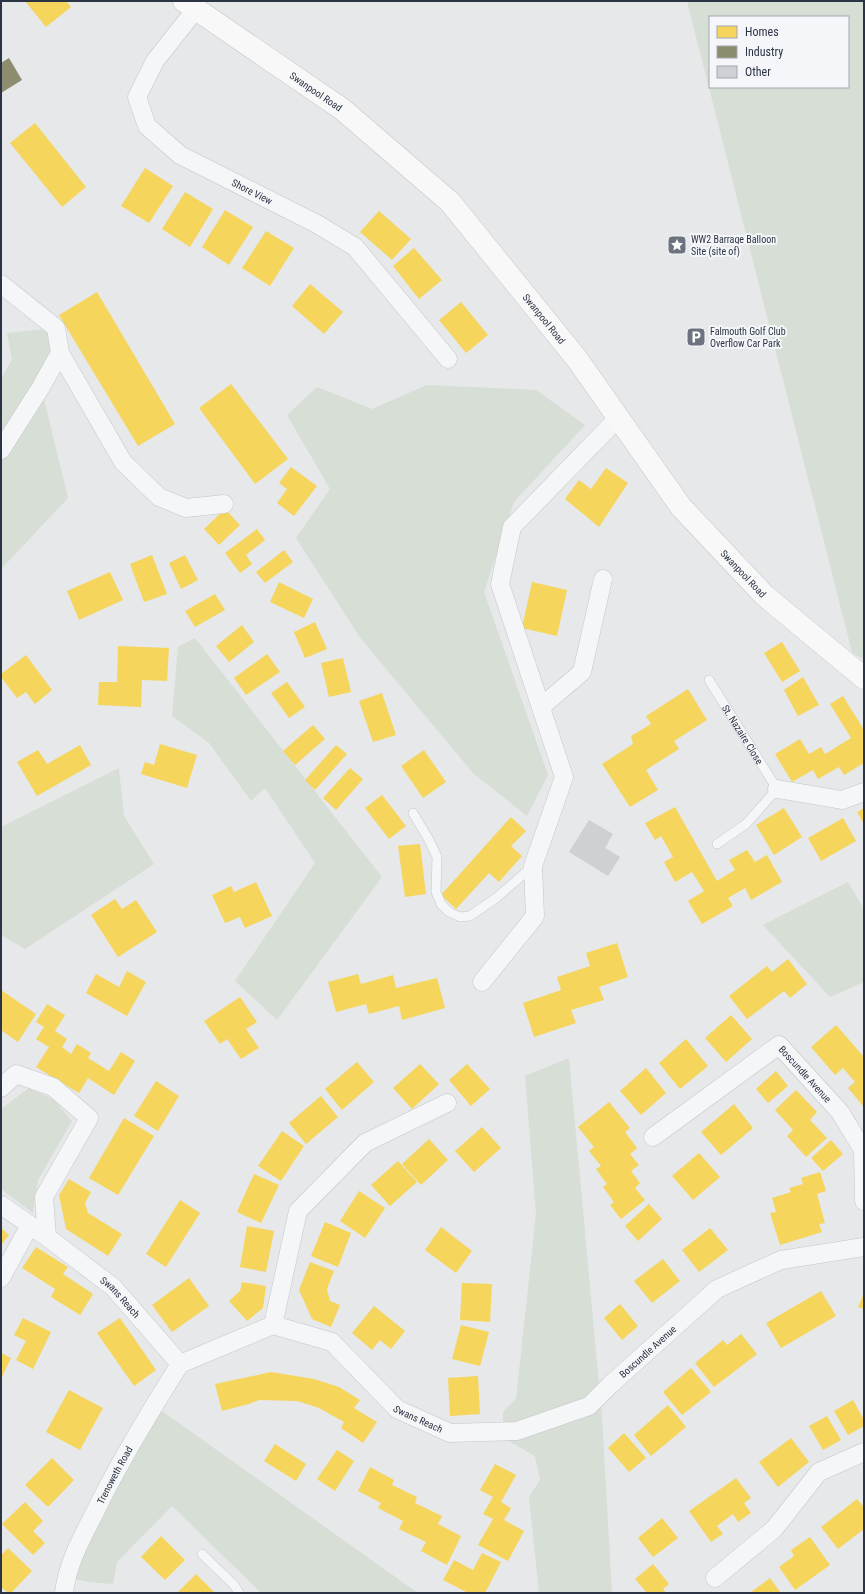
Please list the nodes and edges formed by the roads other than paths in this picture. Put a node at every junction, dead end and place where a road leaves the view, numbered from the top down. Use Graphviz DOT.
graph roads {
  1 [pos="190,5"];
  2 [pos="1,284"];
  3 [pos="60,353"];
  4 [pos="448,359"];
  5 [pos="618,418"];
  6 [pos="1,450"];
  7 [pos="224,504"];
  8 [pos="603,580"];
  9 [pos="864,678"];
  10 [pos="709,680"];
  11 [pos="541,707"];
  12 [pos="777,790"];
  13 [pos="864,792"];
  14 [pos="413,813"];
  15 [pos="717,844"];
  16 [pos="533,866"];
  17 [pos="482,982"];
  18 [pos="1,1088"];
  19 [pos="447,1103"];
  20 [pos="653,1137"];
  21 [pos="864,1201"];
  22 [pos="1,1205"];
  23 [pos="30,1225"];
  24 [pos="47,1237"];
  25 [pos="864,1247"];
  26 [pos="1,1278"];
  27 [pos="273,1325"];
  28 [pos="180,1364"];
  29 [pos="589,1406"];
  30 [pos="864,1452"];
  31 [pos="202,1554"];
  32 [pos="715,1578"];
  33 [pos="64,1593"];
  34 [pos="239,1593"];
  1 -- 4 [label="street, Shore View"];
  1 -- 5 [label="street, Swanpool Road"];
  2 -- 3 [label="street"];
  3 -- 6 [label="street"];
  3 -- 7 [label="street"];
  5 -- 9 [label="street, Swanpool Road"];
  5 -- 11 [label="street"];
  8 -- 11 [label="street"];
  10 -- 12 [label="lane, St. Nazaire Close"];
  11 -- 16 [label="street"];
  12 -- 13 [label="street"];
  12 -- 15 [label="lane"];
  14 -- 16 [label="lane"];
  16 -- 17 [label="street"];
  18 -- 24 [label="street"];
  19 -- 27 [label="street"];
  20 -- 21 [label="street, Boscundle Avenue"];
  22 -- 23 [label="street, Swans Reach"];
  23 -- 24 [label="street, Swans Reach"];
  23 -- 26 [label="street"];
  24 -- 28 [label="street, Swans Reach"];
  25 -- 29 [label="street, Boscundle Avenue"];
  27 -- 28 [label="street"];
  27 -- 29 [label="street, Swans Reach"];
  28 -- 33 [label="street, Trenoweth Road"];
  30 -- 32 [label="street"];
  31 -- 34 [label="lane"];
}
